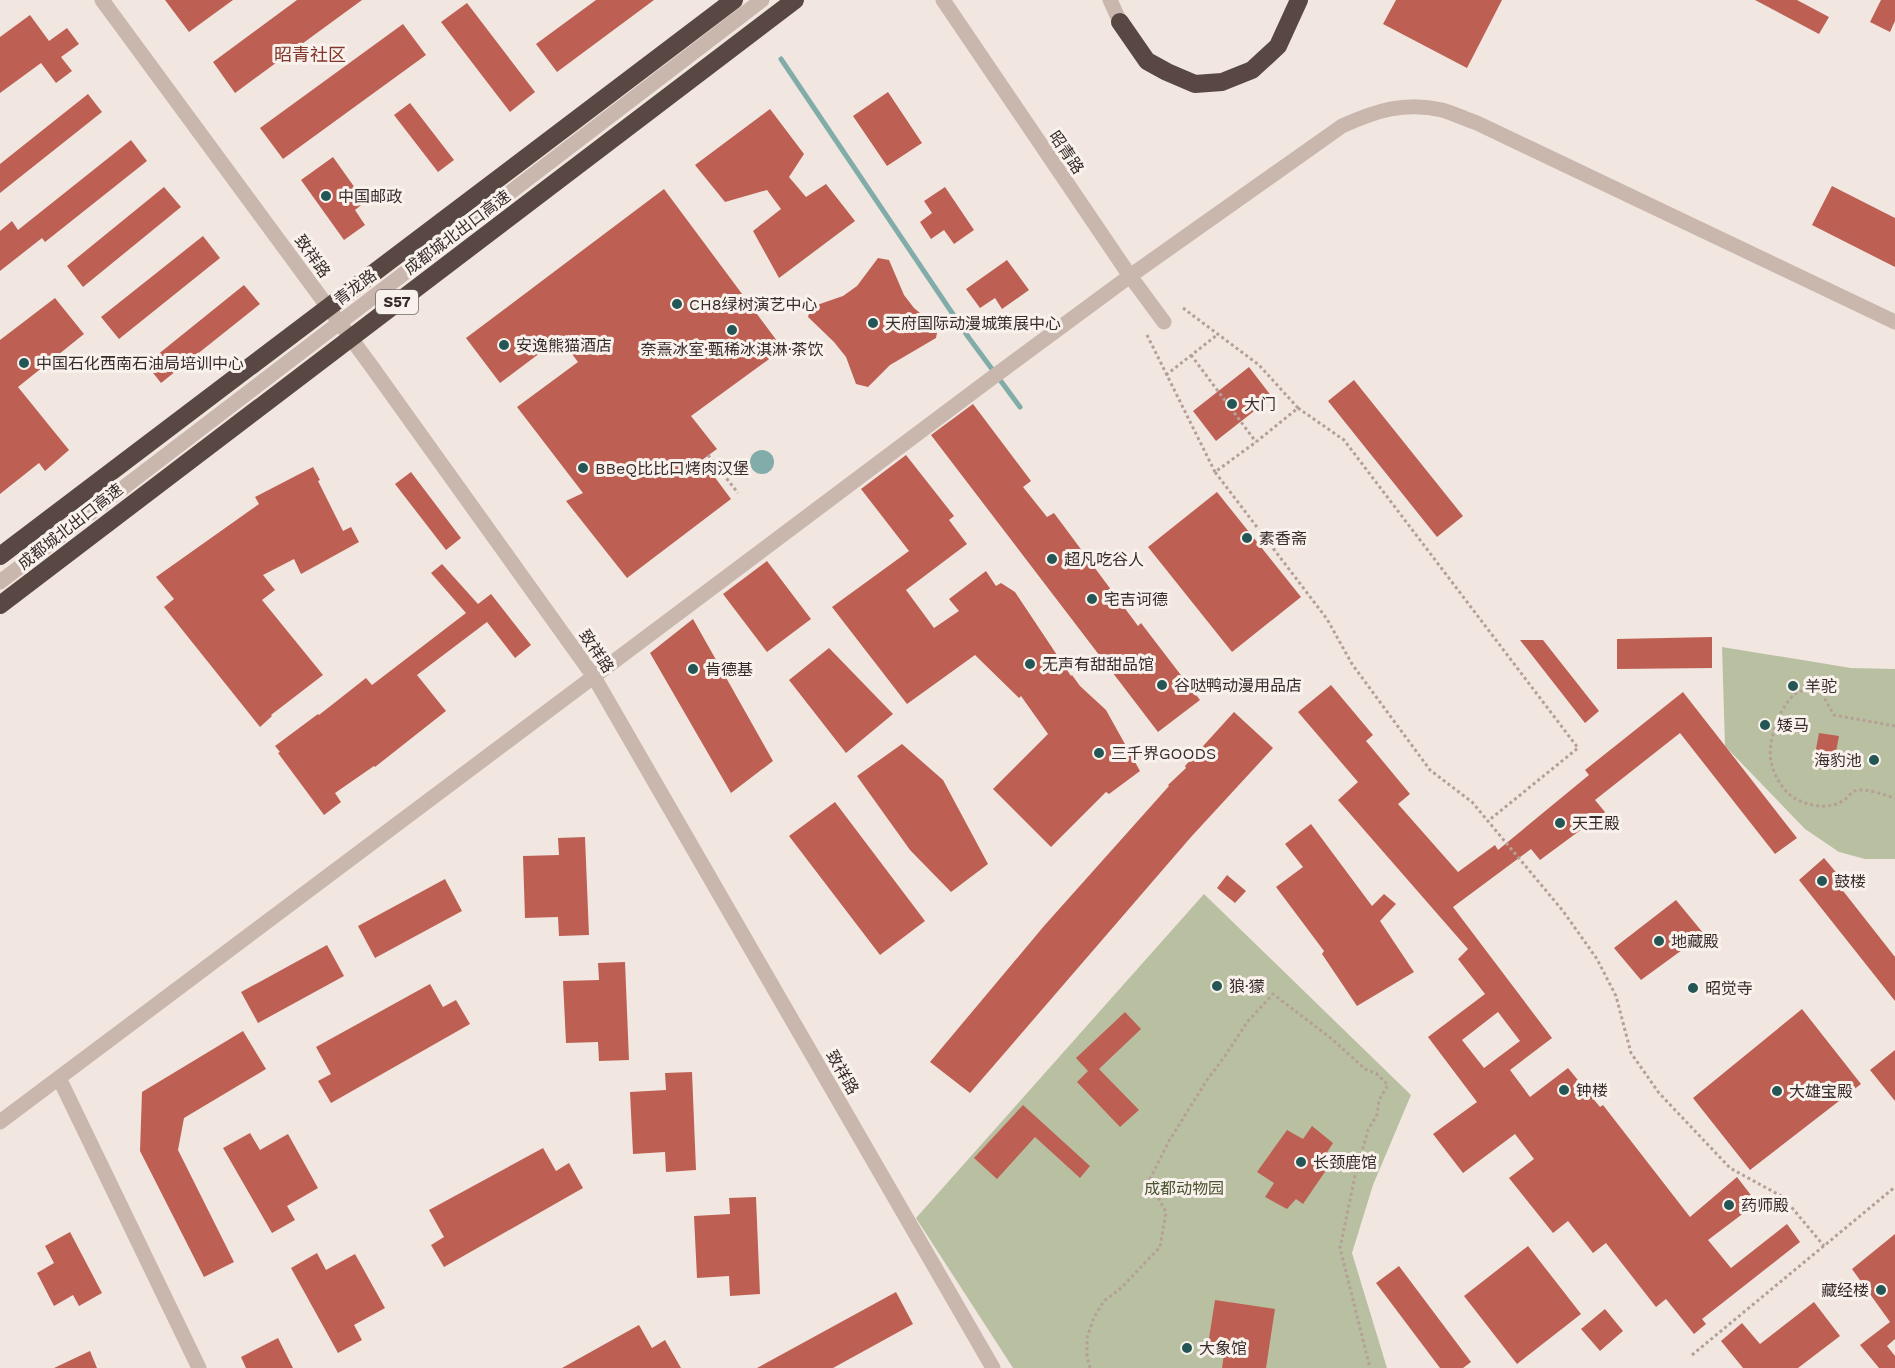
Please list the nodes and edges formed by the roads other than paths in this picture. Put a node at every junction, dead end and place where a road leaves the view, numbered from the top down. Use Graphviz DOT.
graph roads {
  1 [pos="102,0"];
  2 [pos="734,0"];
  3 [pos="762,0"];
  4 [pos="795,0"];
  5 [pos="943,0"];
  6 [pos="1110,0"];
  7 [pos="1299,0"];
  8 [pos="1120,22"];
  9 [pos="1130,276"];
  10 [pos="339,322"];
  11 [pos="1164,322"];
  12 [pos="1895,322"];
  13 [pos="0,556"];
  14 [pos="0,582"];
  15 [pos="0,605"];
  16 [pos="594,677"];
  17 [pos="59,1078"];
  18 [pos="0,1122"];
  19 [pos="199,1368"];
  20 [pos="993,1368"];
  1 -- 10 [label="street, 致祥路"];
  2 -- 13 [label="highway, 成都城北出口高速 / S57, bridge"];
  3 -- 10 [label="street, 青龙路"];
  4 -- 15 [label="highway, 成都城北出口高速 / S57, bridge"];
  5 -- 9 [label="street, 昭青路"];
  6 -- 8 [label="street"];
  7 -- 8 [label="highway"];
  9 -- 11 [label="street, 昭青路"];
  9 -- 12 [label="street"];
  9 -- 16 [label="street"];
  10 -- 14 [label="street, 青龙路"];
  10 -- 16 [label="street, 致祥路"];
  16 -- 17 [label="street"];
  16 -- 20 [label="street, 致祥路"];
  17 -- 18 [label="street"];
  17 -- 19 [label="street"];
}
